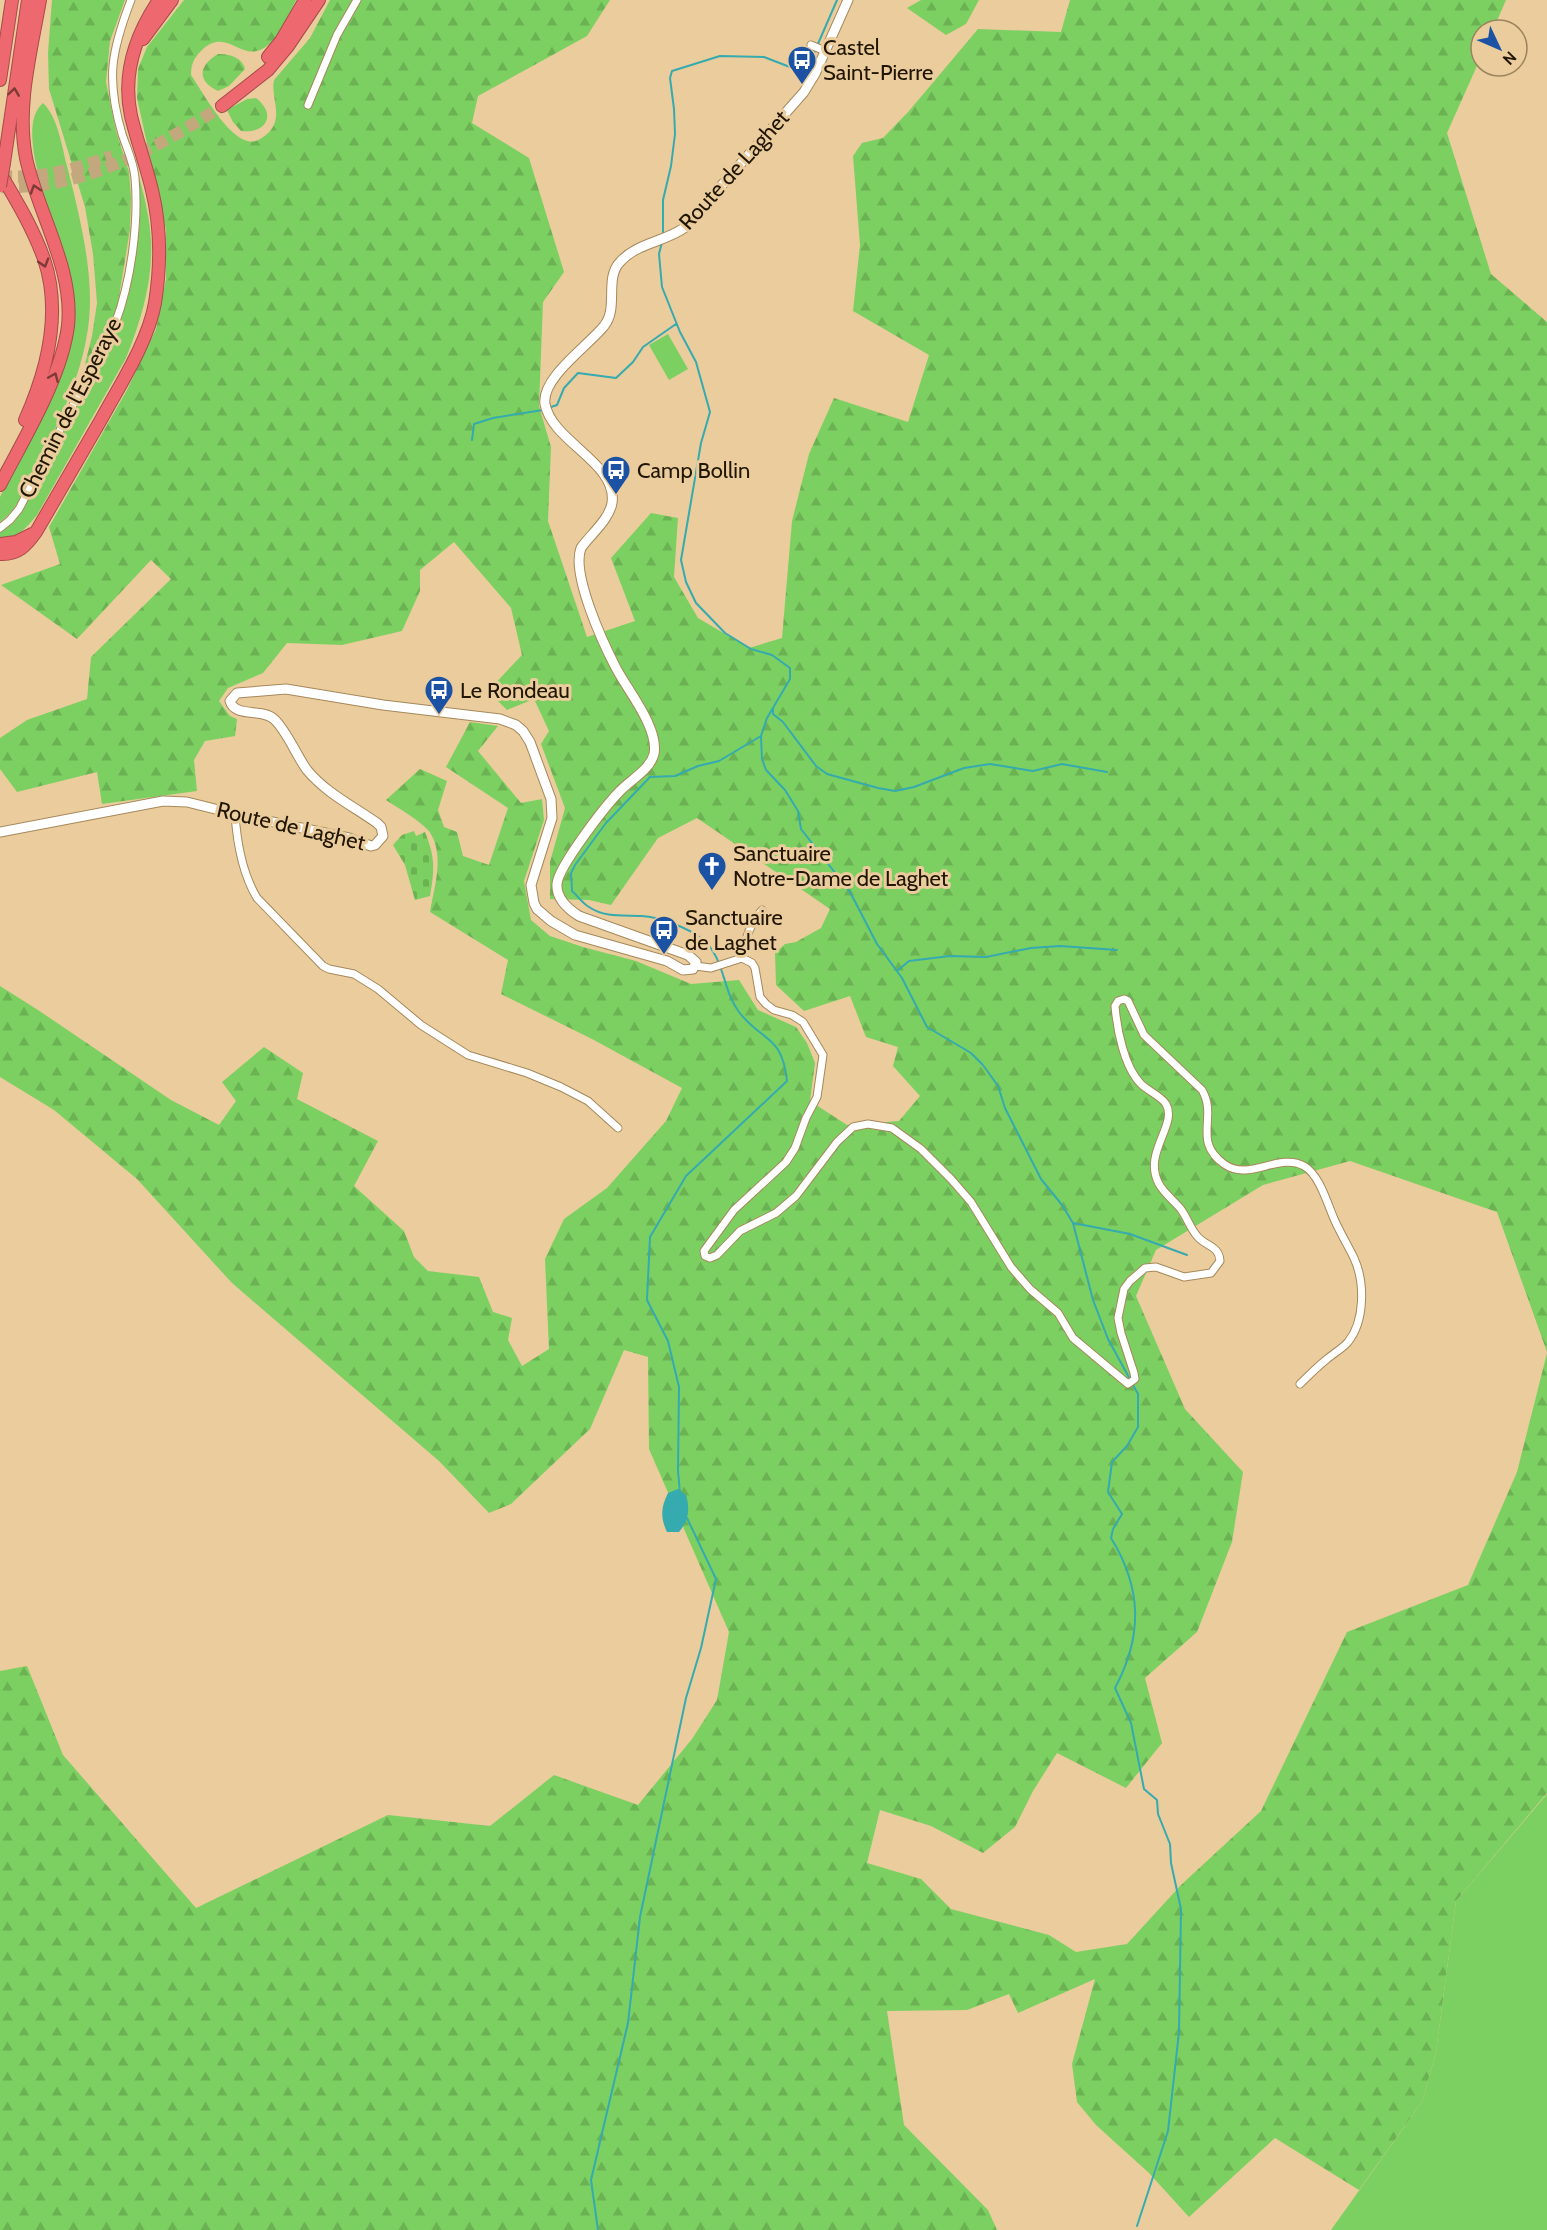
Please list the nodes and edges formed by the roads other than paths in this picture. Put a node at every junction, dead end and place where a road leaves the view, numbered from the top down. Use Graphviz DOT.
graph roads {
  1 [pos="12,0"];
  2 [pos="28,0"];
  3 [pos="40,0"];
  4 [pos="131,0"];
  5 [pos="159,0"];
  6 [pos="172,0"];
  7 [pos="305,0"];
  8 [pos="317,0"];
  9 [pos="357,0"];
  10 [pos="848,0"];
  11 [pos="811,45"];
  12 [pos="134,49"];
  13 [pos="823,50"];
  14 [pos="0,80"];
  15 [pos="308,105"];
  16 [pos="2,168"];
  17 [pos="0,186"];
  18 [pos="0,470"];
  19 [pos="0,485"];
  20 [pos="0,528"];
  21 [pos="36,532"];
  22 [pos="0,544"];
  23 [pos="0,554"];
  24 [pos="235,814"];
  25 [pos="0,831"];
  26 [pos="762,910"];
  27 [pos="740,959"];
  28 [pos="695,966"];
  29 [pos="618,1128"];
  30 [pos="1300,1384"];
  1 -- 14 [label="highway"];
  16 -- 2 [label="highway, one-way"];
  19 -- 3 [label="highway, one-way"];
  4 -- 20 [label="street, Chemin de l'Esperaye"];
  5 -- 12 [label="highway"];
  6 -- 12 [label="highway"];
  7 -- 8 [label="highway"];
  9 -- 15 [label="street"];
  10 -- 13 [label="main road, Route de Laghet"];
  11 -- 13 [label="street"];
  12 -- 21 [label="highway"];
  13 -- 28 [label="main road, Route de Laghet"];
  16 -- 17 [label="highway, bridge"];
  16 -- 18 [label="highway, one-way"];
  21 -- 22 [label="highway"];
  21 -- 23 [label="highway"];
  24 -- 25 [label="main road, Route de Laghet"];
  24 -- 28 [label="main road, Route de Laghet"];
  24 -- 29 [label="street"];
  26 -- 27 [label="street"];
  27 -- 28 [label="street"];
  27 -- 30 [label="street"];
}
